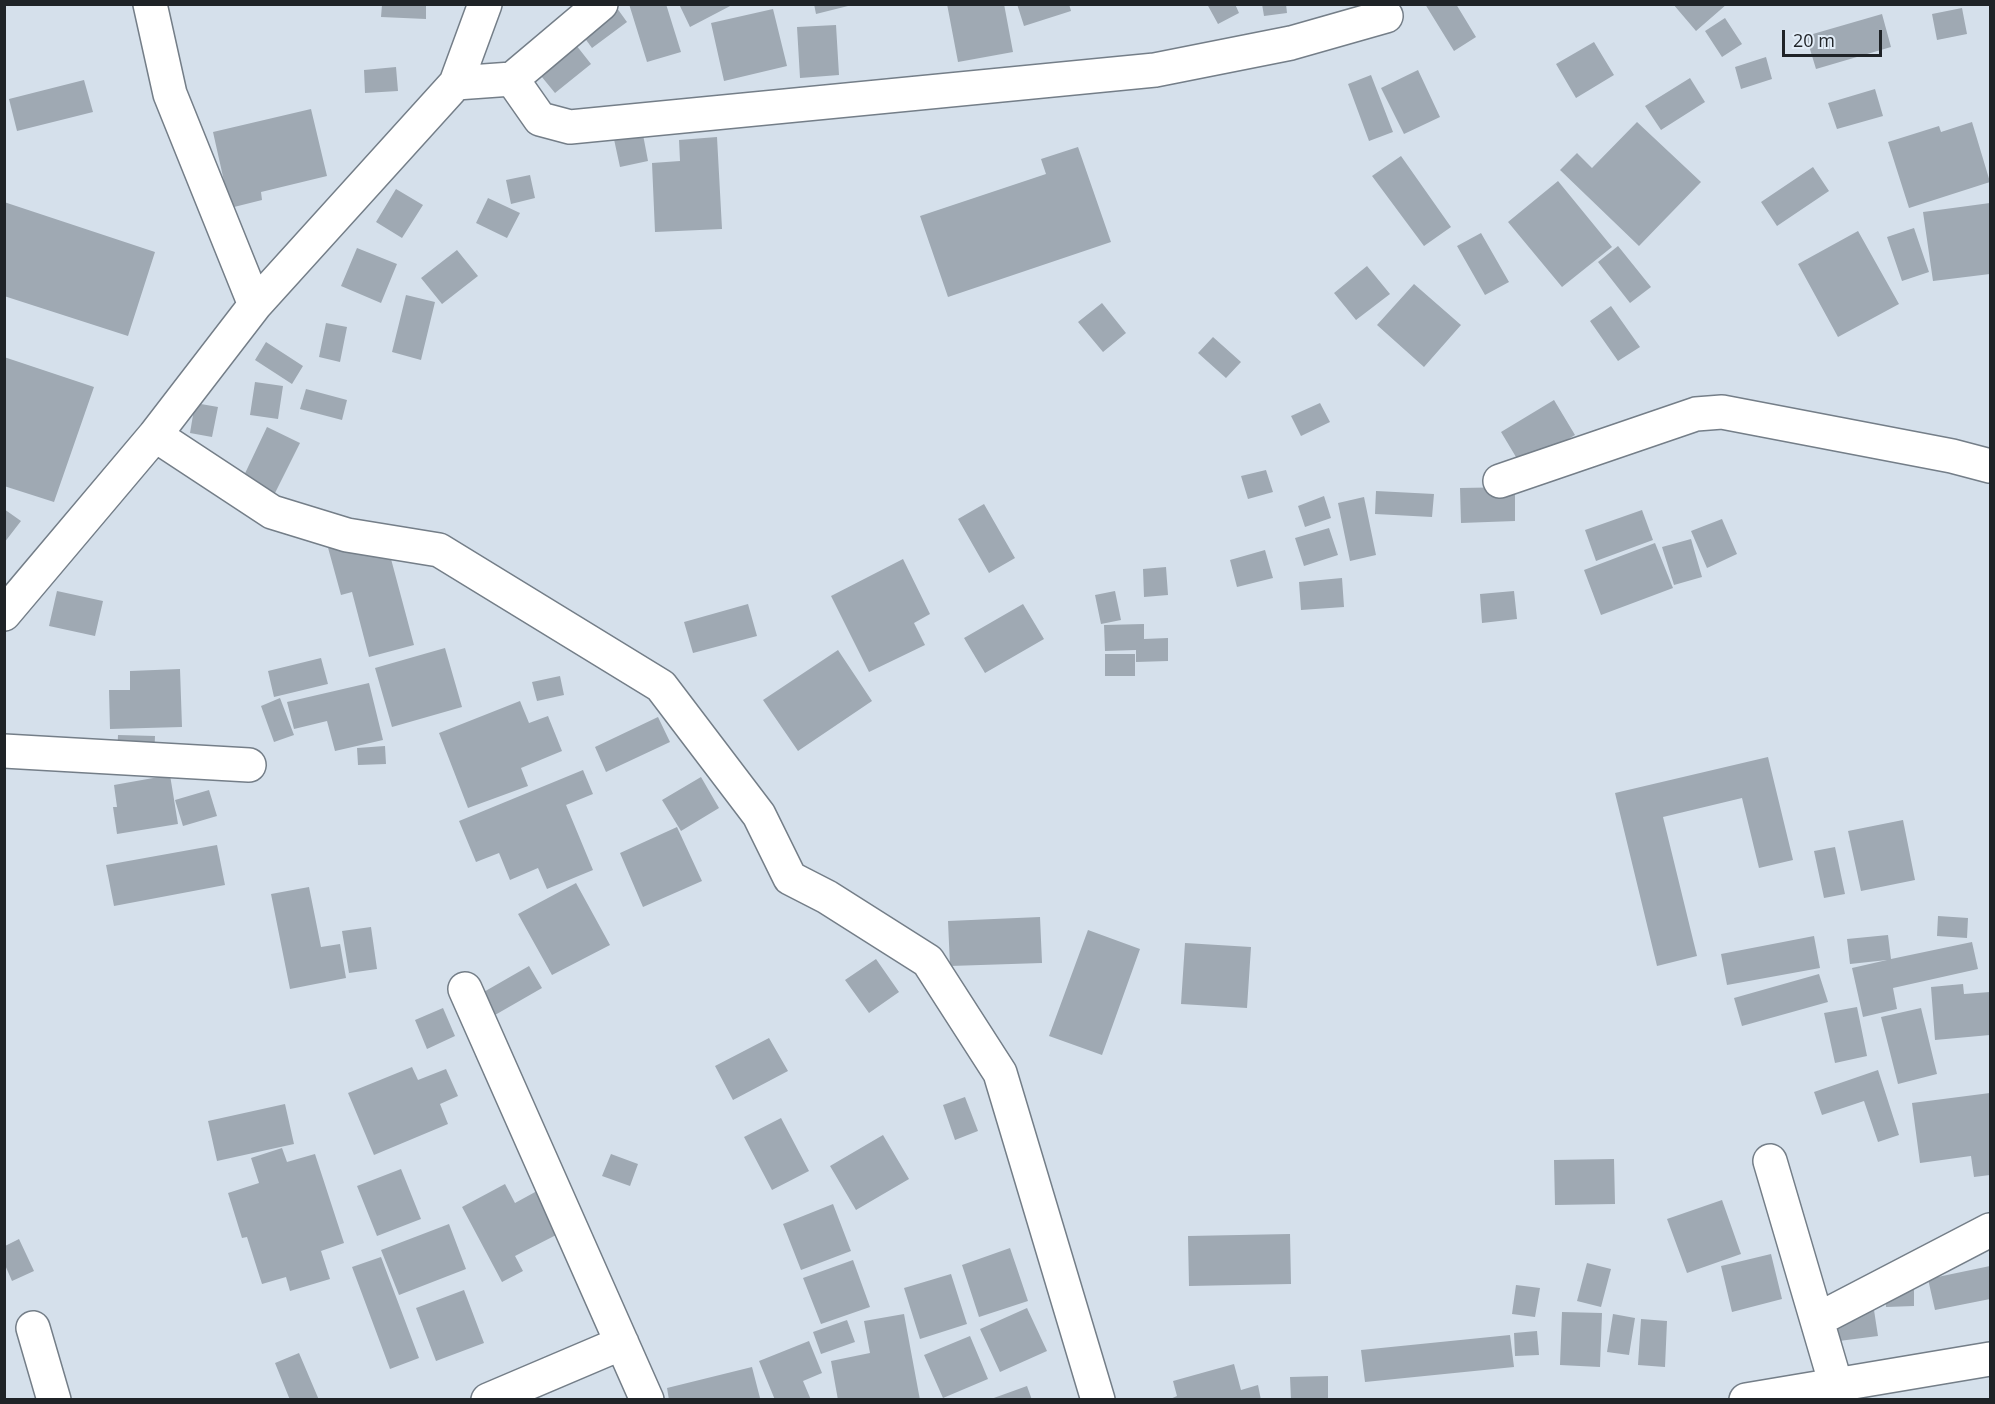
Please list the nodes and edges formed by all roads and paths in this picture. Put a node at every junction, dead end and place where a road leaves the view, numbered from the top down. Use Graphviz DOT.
graph roads {
  1 [pos="150,4"];
  2 [pos="485,4"];
  3 [pos="601,4"];
  4 [pos="1386,16"];
  5 [pos="512,79"];
  6 [pos="456,83"];
  7 [pos="255,305"];
  8 [pos="155,435"];
  9 [pos="1990,466"];
  10 [pos="1500,481"];
  11 [pos="4,614"];
  12 [pos="4,751"];
  13 [pos="249,765"];
  14 [pos="465,989"];
  15 [pos="1770,1161"];
  16 [pos="1990,1230"];
  17 [pos="1817,1320"];
  18 [pos="33,1328"];
  19 [pos="622,1343"];
  20 [pos="1990,1359"];
  21 [pos="1836,1385"];
  22 [pos="54,1400"];
  23 [pos="488,1400"];
  24 [pos="647,1400"];
  25 [pos="1098,1400"];
  26 [pos="1746,1400"];
  1 -- 7 [label="street"];
  2 -- 6 [label="street"];
  3 -- 5 [label="street"];
  4 -- 5 [label="street"];
  5 -- 6 [label="street"];
  6 -- 7 [label="street"];
  7 -- 8 [label="street"];
  8 -- 11 [label="street"];
  8 -- 25 [label="street"];
  9 -- 10 [label="street"];
  12 -- 13 [label="street"];
  14 -- 19 [label="street"];
  15 -- 17 [label="street"];
  16 -- 17 [label="street"];
  17 -- 21 [label="street"];
  18 -- 22 [label="street"];
  19 -- 23 [label="street"];
  19 -- 24 [label="street"];
  20 -- 21 [label="street"];
  21 -- 26 [label="street"];
}
